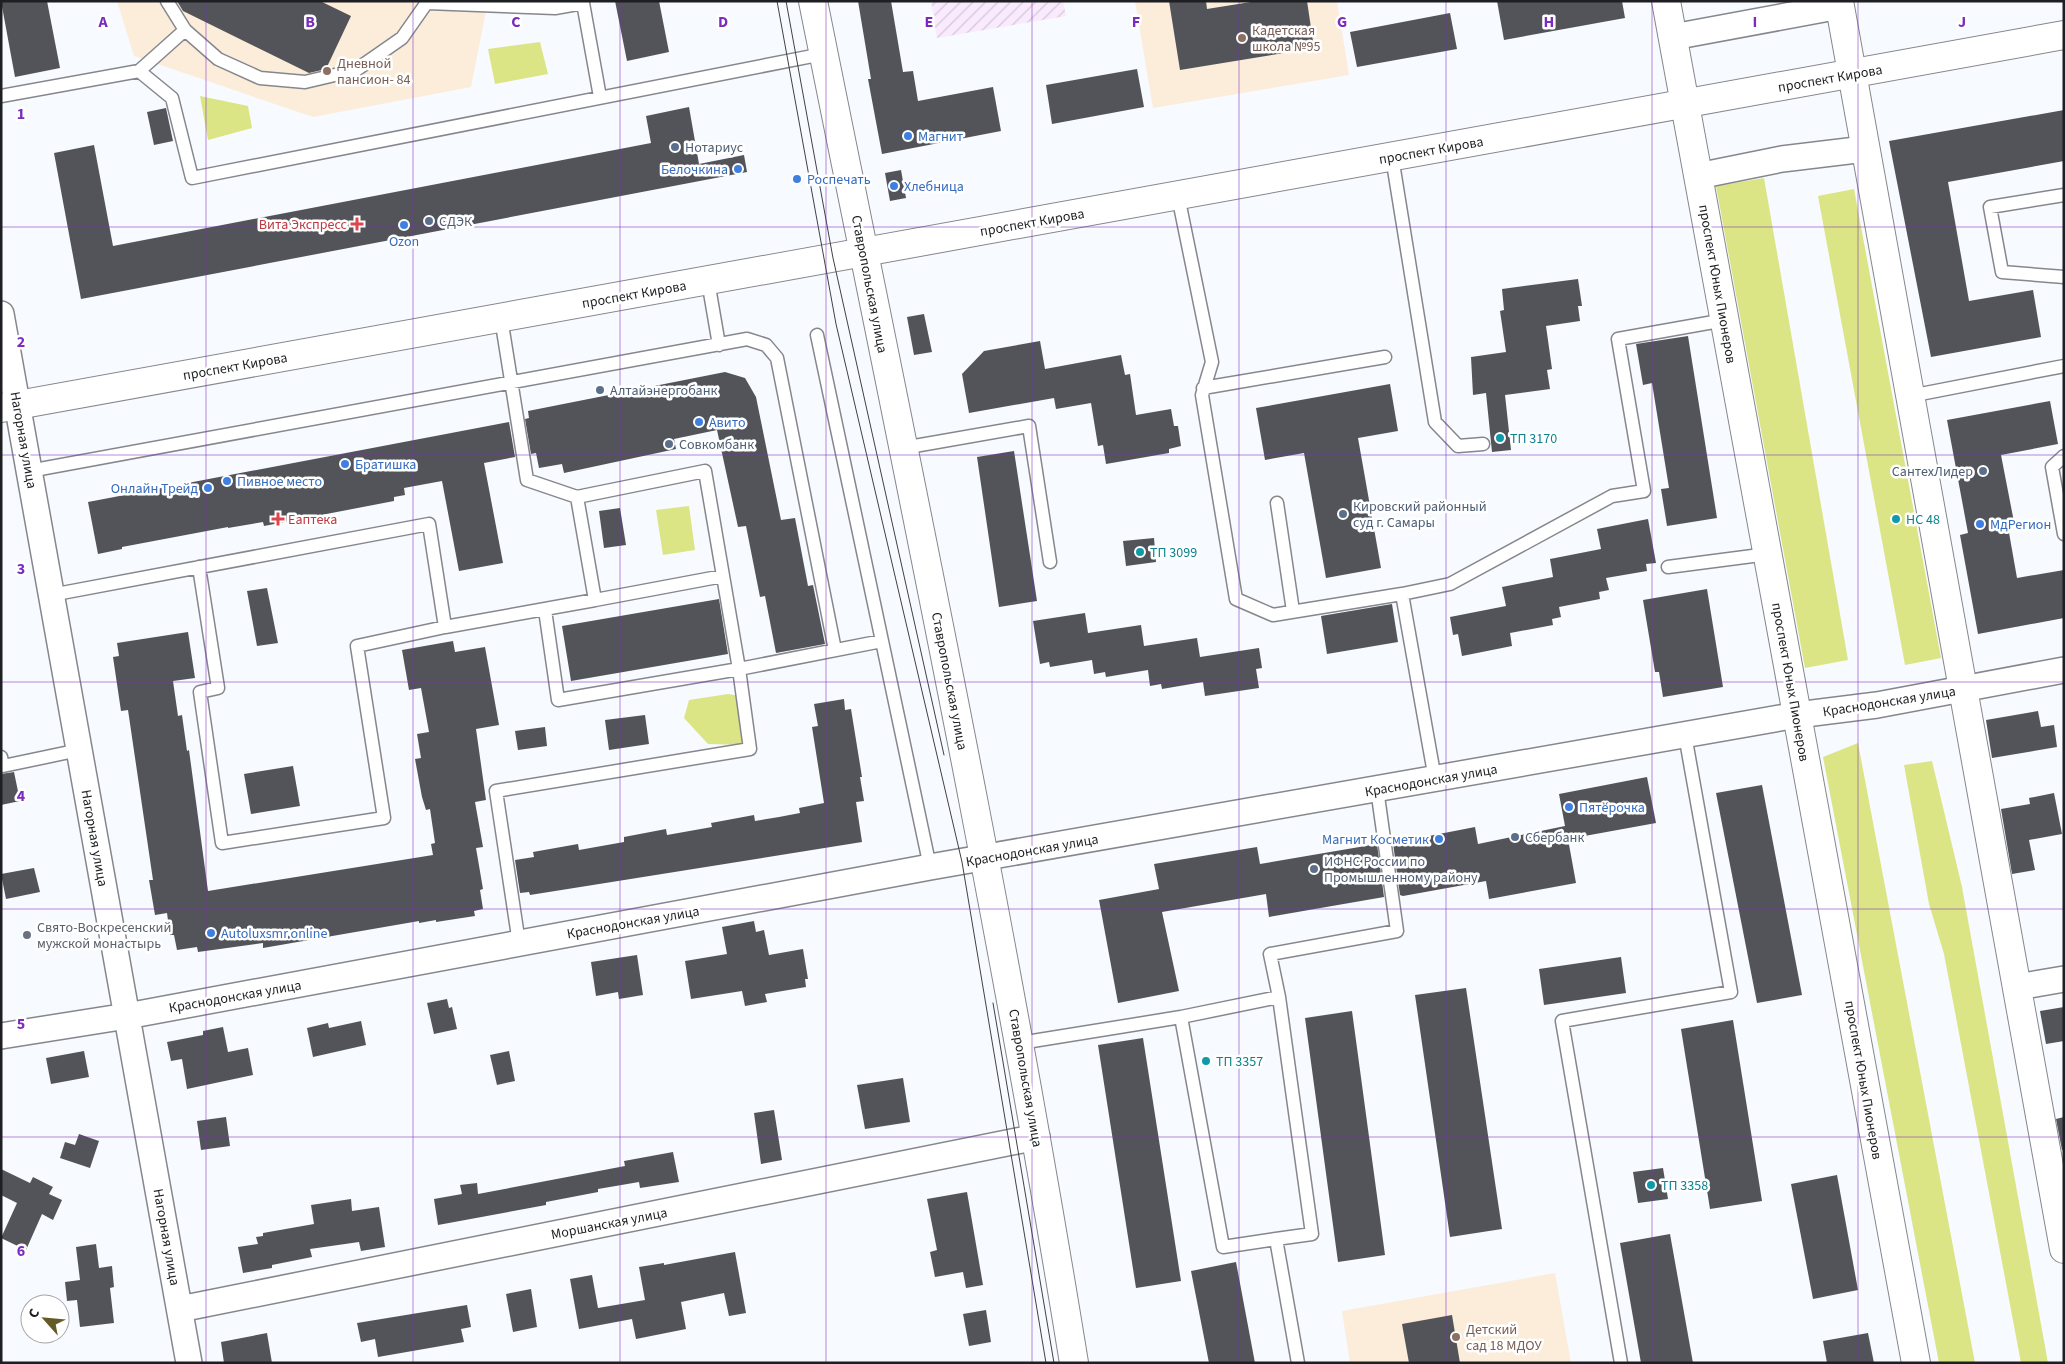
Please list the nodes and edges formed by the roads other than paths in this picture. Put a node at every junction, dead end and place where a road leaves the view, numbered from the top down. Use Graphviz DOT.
graph roads {
  1 [pos="168,1"];
  2 [pos="812,1"];
  3 [pos="1666,1"];
  4 [pos="428,2"];
  5 [pos="582,2"];
  6 [pos="1839,3"];
  7 [pos="185,30"];
  8 [pos="2064,35"];
  9 [pos="1673,37"];
  10 [pos="823,54"];
  11 [pos="139,71"];
  12 [pos="1852,74"];
  13 [pos="1,96"];
  14 [pos="600,97"];
  15 [pos="1685,104"];
  16 [pos="1866,149"];
  17 [pos="1392,157"];
  18 [pos="1698,176"];
  19 [pos="2064,195"];
  20 [pos="1178,196"];
  21 [pos="863,252"];
  22 [pos="2064,277"];
  23 [pos="708,280"];
  24 [pos="1,314"];
  25 [pos="501,318"];
  26 [pos="1725,320"];
  27 [pos="817,335"];
  28 [pos="719,344"];
  29 [pos="1385,357"];
  30 [pos="2064,366"];
  31 [pos="511,383"];
  32 [pos="1203,388"];
  33 [pos="1910,396"];
  34 [pos="9,407"];
  35 [pos="1483,444"];
  36 [pos="903,448"];
  37 [pos="2064,456"];
  38 [pos="29,470"];
  39 [pos="577,496"];
  40 [pos="1277,503"];
  41 [pos="2064,534"];
  42 [pos="1768,554"];
  43 [pos="1050,562"];
  44 [pos="199,567"];
  45 [pos="1668,567"];
  46 [pos="723,576"];
  47 [pos="1402,594"];
  48 [pos="51,595"];
  49 [pos="595,600"];
  50 [pos="545,610"];
  51 [pos="1293,611"];
  52 [pos="445,627"];
  53 [pos="882,641"];
  54 [pos="835,650"];
  55 [pos="739,669"];
  56 [pos="2064,670"];
  57 [pos="1963,689"];
  58 [pos="1797,715"];
  59 [pos="1684,735"];
  60 [pos="79,750"];
  61 [pos="1,757"];
  62 [pos="1435,779"];
  63 [pos="1377,789"];
  64 [pos="986,858"];
  65 [pos="930,867"];
  66 [pos="519,943"];
  67 [pos="2064,979"];
  68 [pos="2017,987"];
  69 [pos="1278,997"];
  70 [pos="127,1016"];
  71 [pos="1181,1017"];
  72 [pos="1,1036"];
  73 [pos="1020,1043"];
  74 [pos="1037,1137"];
  75 [pos="1276,1239"];
  76 [pos="2064,1249"];
  77 [pos="180,1308"];
  78 [pos="190,1363"];
  79 [pos="1074,1363"];
  80 [pos="1298,1363"];
  81 [pos="1621,1363"];
  82 [pos="1916,1363"];
  1 -- 7 [label="lane"];
  2 -- 10 [label="street, Ставропольская улица"];
  3 -- 9 [label="street, проспект Юных Пионеров"];
  4 -- 5 [label="lane"];
  4 -- 7 [label="lane"];
  5 -- 14 [label="lane"];
  6 -- 9 [label="street"];
  6 -- 12 [label="street"];
  7 -- 11 [label="lane"];
  8 -- 12 [label="street, проспект Кирова"];
  9 -- 15 [label="street, проспект Юных Пионеров"];
  10 -- 14 [label="lane"];
  10 -- 21 [label="street, Ставропольская улица"];
  11 -- 13 [label="lane"];
  11 -- 14 [label="lane"];
  12 -- 15 [label="street, проспект Кирова"];
  12 -- 16 [label="street"];
  15 -- 17 [label="street, проспект Кирова"];
  15 -- 18 [label="street, проспект Юных Пионеров"];
  16 -- 18 [label="street"];
  16 -- 33 [label="street"];
  17 -- 20 [label="street, проспект Кирова"];
  17 -- 35 [label="lane"];
  18 -- 26 [label="street, проспект Юных Пионеров"];
  19 -- 22 [label="lane"];
  20 -- 21 [label="street, проспект Кирова"];
  20 -- 32 [label="lane"];
  21 -- 23 [label="street, проспект Кирова"];
  21 -- 36 [label="street, Ставропольская улица"];
  23 -- 25 [label="street, проспект Кирова"];
  23 -- 28 [label="lane"];
  24 -- 34 [label="street, Нагорная улица"];
  25 -- 31 [label="lane"];
  25 -- 34 [label="street, проспект Кирова"];
  26 -- 42 [label="street, проспект Юных Пионеров"];
  26 -- 47 [label="lane"];
  27 -- 53 [label="lane"];
  28 -- 31 [label="lane"];
  28 -- 54 [label="lane"];
  29 -- 32 [label="lane"];
  30 -- 33 [label="lane"];
  31 -- 38 [label="lane"];
  31 -- 39 [label="lane"];
  32 -- 51 [label="lane"];
  33 -- 57 [label="street"];
  34 -- 38 [label="street, Нагорная улица"];
  36 -- 43 [label="lane"];
  36 -- 64 [label="street, Ставропольская улица"];
  37 -- 41 [label="lane"];
  38 -- 48 [label="street, Нагорная улица"];
  39 -- 46 [label="lane"];
  39 -- 49 [label="lane"];
  40 -- 51 [label="lane"];
  42 -- 45 [label="lane"];
  42 -- 58 [label="street, проспект Юных Пионеров"];
  44 -- 48 [label="lane"];
  44 -- 52 [label="lane"];
  44 -- 52 [label="lane"];
  46 -- 49 [label="lane"];
  46 -- 55 [label="lane"];
  47 -- 51 [label="lane"];
  47 -- 62 [label="lane"];
  48 -- 60 [label="street, Нагорная улица"];
  49 -- 50 [label="lane"];
  50 -- 52 [label="lane"];
  50 -- 55 [label="lane"];
  53 -- 54 [label="lane"];
  53 -- 65 [label="lane"];
  54 -- 55 [label="lane"];
  55 -- 66 [label="lane"];
  56 -- 57 [label="street, Краснодонская улица"];
  57 -- 58 [label="street, Краснодонская улица"];
  57 -- 68 [label="street"];
  58 -- 59 [label="street, Краснодонская улица"];
  58 -- 82 [label="street, проспект Юных Пионеров"];
  59 -- 62 [label="street, Краснодонская улица"];
  59 -- 81 [label="lane"];
  60 -- 61 [label="lane"];
  60 -- 70 [label="street, Нагорная улица"];
  62 -- 63 [label="street, Краснодонская улица"];
  63 -- 64 [label="street, Краснодонская улица"];
  63 -- 69 [label="lane"];
  64 -- 65 [label="street, Краснодонская улица"];
  64 -- 73 [label="street, Ставропольская улица"];
  65 -- 66 [label="street, Краснодонская улица"];
  66 -- 70 [label="street, Краснодонская улица"];
  67 -- 68 [label="street"];
  68 -- 76 [label="street"];
  69 -- 71 [label="lane"];
  69 -- 75 [label="lane"];
  70 -- 72 [label="street, Краснодонская улица"];
  70 -- 77 [label="street, Нагорная улица"];
  71 -- 73 [label="lane"];
  71 -- 75 [label="lane"];
  73 -- 74 [label="street, Ставропольская улица"];
  74 -- 77 [label="street, Моршанская улица"];
  74 -- 79 [label="street, Ставропольская улица"];
  75 -- 80 [label="lane"];
  77 -- 78 [label="street, Нагорная улица"];
}
